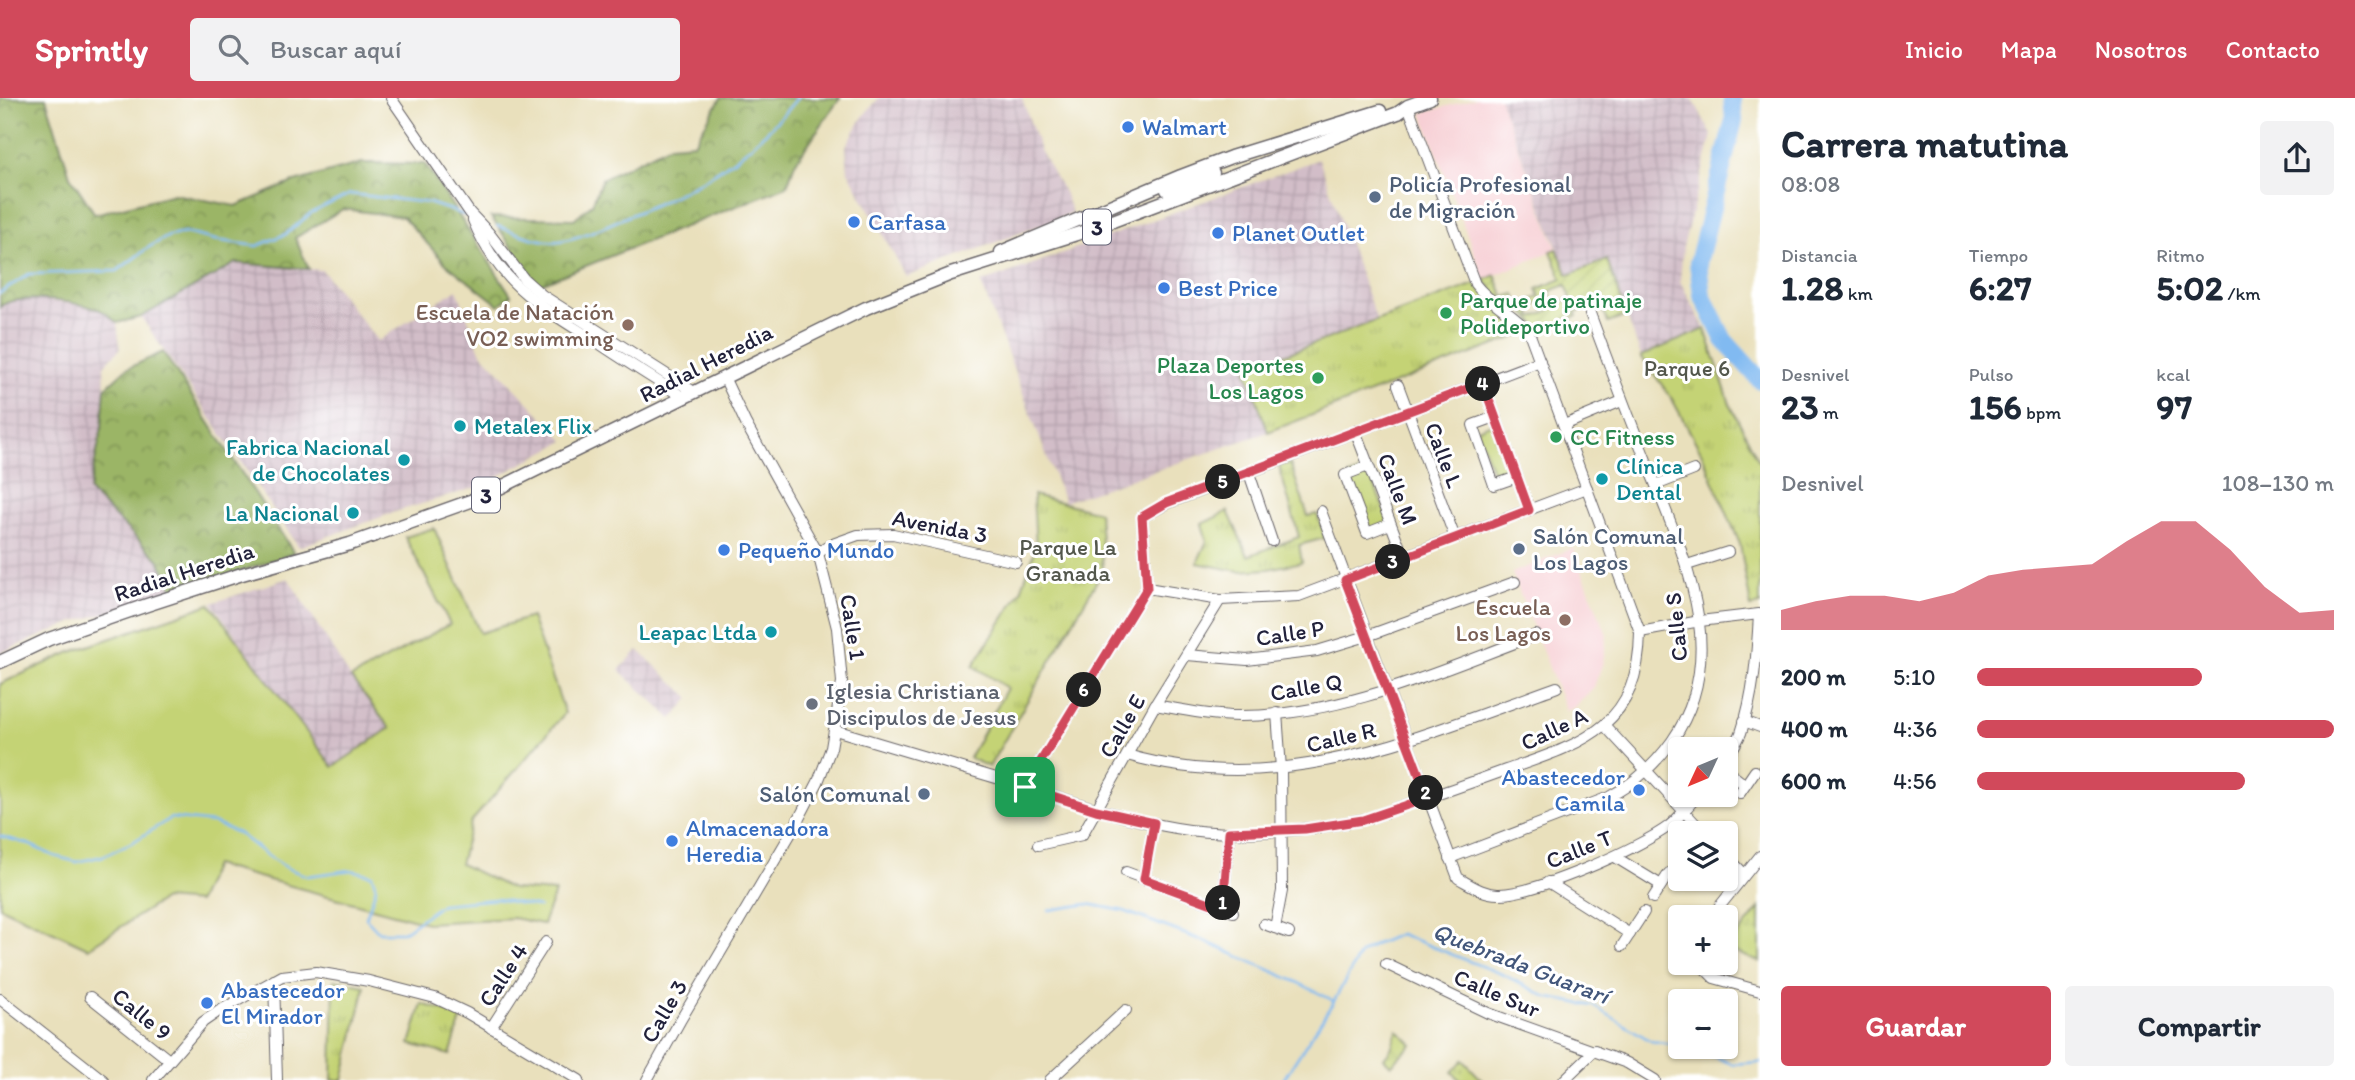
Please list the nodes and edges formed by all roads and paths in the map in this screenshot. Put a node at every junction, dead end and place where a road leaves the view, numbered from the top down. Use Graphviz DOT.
graph roads {
  1 [pos="391,98"];
  2 [pos="1430,98"];
  3 [pos="1408,106"];
  4 [pos="1387,117"];
  5 [pos="1231,157"];
  6 [pos="1090,230"];
  7 [pos="951,274"];
  8 [pos="1588,309"];
  9 [pos="1540,361"];
  10 [pos="724,377"];
  11 [pos="1483,383"];
  12 [pos="1398,385"];
  13 [pos="689,395"];
  14 [pos="1622,401"];
  15 [pos="1408,412"];
  16 [pos="1495,417"];
  17 [pos="1564,425"];
  18 [pos="1356,433"];
  19 [pos="1368,466"];
  20 [pos="1694,471"];
  21 [pos="1249,473"];
  22 [pos="1517,477"];
  23 [pos="1656,485"];
  24 [pos="1587,488"];
  25 [pos="1529,510"];
  26 [pos="1321,511"];
  27 [pos="1390,524"];
  28 [pos="1455,538"];
  29 [pos="1272,541"];
  30 [pos="1728,552"];
  31 [pos="818,553"];
  32 [pos="1404,558"];
  33 [pos="1016,562"];
  34 [pos="1687,565"];
  35 [pos="1345,580"];
  36 [pos="1515,582"];
  37 [pos="1147,588"];
  38 [pos="1220,600"];
  39 [pos="1759,614"];
  40 [pos="1700,621"];
  41 [pos="1640,632"];
  42 [pos="1536,635"];
  43 [pos="1367,636"];
  44 [pos="1187,655"];
  45 [pos="0,662"];
  46 [pos="1557,687"];
  47 [pos="1387,690"];
  48 [pos="1155,705"];
  49 [pos="1276,713"];
  50 [pos="1744,721"];
  51 [pos="1605,726"];
  52 [pos="1760,727"];
  53 [pos="835,730"];
  54 [pos="1738,738"];
  55 [pos="1406,741"];
  56 [pos="1127,755"];
  57 [pos="1281,769"];
  58 [pos="1755,771"];
  59 [pos="1646,772"];
  60 [pos="1738,784"];
  61 [pos="1025,787"];
  62 [pos="1428,798"];
  63 [pos="1688,807"];
  64 [pos="1096,810"];
  65 [pos="1683,813"];
  66 [pos="1691,821"];
  67 [pos="1154,823"];
  68 [pos="1282,831"];
  69 [pos="1229,832"];
  70 [pos="1038,845"];
  71 [pos="1760,856"];
  72 [pos="1615,857"];
  73 [pos="1450,858"];
  74 [pos="1738,868"];
  75 [pos="1126,872"];
  76 [pos="1668,874"];
  77 [pos="1744,874"];
  78 [pos="1144,879"];
  79 [pos="1548,883"];
  80 [pos="1661,884"];
  81 [pos="1653,898"];
  82 [pos="1720,905"];
  83 [pos="1644,912"];
  84 [pos="1289,933"];
  85 [pos="1630,934"];
  86 [pos="546,942"];
  87 [pos="1622,946"];
  88 [pos="715,962"];
  89 [pos="1387,964"];
  90 [pos="1711,975"];
  91 [pos="274,980"];
  92 [pos="1760,991"];
  93 [pos="90,997"];
  94 [pos="0,999"];
  95 [pos="1126,1010"];
  96 [pos="491,1028"];
  97 [pos="1595,1050"];
  98 [pos="169,1060"];
  99 [pos="561,1076"];
  100 [pos="103,1080"];
  101 [pos="153,1080"];
  102 [pos="277,1080"];
  103 [pos="579,1080"];
  104 [pos="648,1080"];
  105 [pos="1051,1080"];
  106 [pos="1564,1080"];
  107 [pos="1655,1080"];
  1 -- 13 [label="street"];
  2 -- 3 [label="main road, Radial Heredia / 3"];
  3 -- 4 [label="main road, Radial Heredia / 3"];
  3 -- 5 [label="main road"];
  3 -- 9 [label="street, Calle A"];
  4 -- 5 [label="main road"];
  4 -- 6 [label="main road, Radial Heredia / 3"];
  5 -- 6 [label="main road"];
  5 -- 7 [label="main road"];
  6 -- 7 [label="main road, Radial Heredia / 3"];
  7 -- 10 [label="main road, Radial Heredia / 3"];
  8 -- 14 [label="street, Calle S"];
  9 -- 11 [label="street"];
  9 -- 17 [label="street, Calle A"];
  10 -- 13 [label="main road, Radial Heredia / 3"];
  10 -- 31 [label="street, Calle 1"];
  11 -- 15 [label="street"];
  11 -- 16 [label="street"];
  12 -- 15 [label="street, Calle L"];
  13 -- 45 [label="main road, Radial Heredia / 3"];
  14 -- 17 [label="street"];
  14 -- 23 [label="street, Calle S"];
  15 -- 18 [label="street"];
  15 -- 28 [label="street, Calle L"];
  16 -- 22 [label="street"];
  16 -- 22 [label="street"];
  17 -- 24 [label="street, Calle A"];
  18 -- 19 [label="street, Calle M"];
  18 -- 21 [label="street"];
  19 -- 27 [label="street, Calle M"];
  19 -- 27 [label="street"];
  20 -- 23 [label="street"];
  21 -- 29 [label="street"];
  21 -- 37 [label="street"];
  22 -- 25 [label="street"];
  23 -- 34 [label="street, Calle S"];
  24 -- 25 [label="street"];
  24 -- 41 [label="street, Calle A"];
  25 -- 28 [label="street"];
  26 -- 35 [label="street"];
  27 -- 32 [label="street, Calle M"];
  28 -- 32 [label="street"];
  30 -- 34 [label="street"];
  31 -- 33 [label="street, Avenida 3"];
  31 -- 53 [label="street, Calle 1"];
  32 -- 35 [label="street"];
  34 -- 40 [label="street, Calle S"];
  35 -- 38 [label="street"];
  35 -- 43 [label="street"];
  36 -- 43 [label="street, Calle P"];
  37 -- 38 [label="street"];
  37 -- 61 [label="street"];
  38 -- 44 [label="street, Calle E"];
  39 -- 40 [label="street"];
  39 -- 50 [label="street"];
  40 -- 41 [label="street"];
  40 -- 59 [label="street, Calle S"];
  41 -- 51 [label="street, Calle A"];
  42 -- 47 [label="street, Calle Q"];
  43 -- 44 [label="street, Calle P"];
  43 -- 47 [label="street"];
  44 -- 48 [label="street, Calle E"];
  46 -- 55 [label="street, Calle R"];
  47 -- 49 [label="street, Calle Q"];
  47 -- 55 [label="street"];
  48 -- 49 [label="street, Calle Q"];
  48 -- 56 [label="street, Calle E"];
  49 -- 57 [label="street"];
  50 -- 52 [label="street"];
  50 -- 54 [label="street"];
  51 -- 59 [label="street"];
  51 -- 62 [label="street, Calle A"];
  53 -- 61 [label="street, Calle A"];
  53 -- 88 [label="street, Calle 1"];
  55 -- 57 [label="street, Calle R"];
  55 -- 62 [label="street"];
  56 -- 57 [label="street, Calle R"];
  56 -- 64 [label="street, Calle E"];
  57 -- 68 [label="street"];
  58 -- 60 [label="street"];
  59 -- 65 [label="street"];
  59 -- 73 [label="street, Calle S"];
  61 -- 64 [label="street, Calle A"];
  62 -- 68 [label="street, Calle A"];
  62 -- 73 [label="street"];
  63 -- 65 [label="street, Calle T"];
  64 -- 67 [label="street, Calle A"];
  64 -- 70 [label="street, Calle E"];
  65 -- 66 [label="street"];
  65 -- 72 [label="street, Calle T"];
  67 -- 69 [label="street, Calle A"];
  67 -- 78 [label="street"];
  68 -- 69 [label="street, Calle A"];
  68 -- 84 [label="street"];
  69 -- 78 [label="street"];
  71 -- 77 [label="street"];
  72 -- 79 [label="street, Calle T"];
  72 -- 80 [label="street"];
  73 -- 79 [label="street, Calle T"];
  74 -- 77 [label="street"];
  75 -- 78 [label="street"];
  76 -- 80 [label="street"];
  77 -- 82 [label="street"];
  79 -- 85 [label="street"];
  80 -- 81 [label="street"];
  83 -- 85 [label="street"];
  85 -- 87 [label="street"];
  86 -- 96 [label="street, Calle 4"];
  88 -- 104 [label="street, Calle 3"];
  89 -- 97 [label="street, Calle Sur"];
  90 -- 92 [label="street"];
  91 -- 96 [label="street"];
  91 -- 98 [label="street"];
  91 -- 102 [label="street"];
  93 -- 98 [label="street, Calle 9"];
  94 -- 100 [label="street"];
  95 -- 105 [label="street"];
  96 -- 99 [label="street"];
  97 -- 106 [label="street"];
  97 -- 107 [label="street, Calle Sur"];
  98 -- 101 [label="street"];
  99 -- 103 [label="street"];
}
